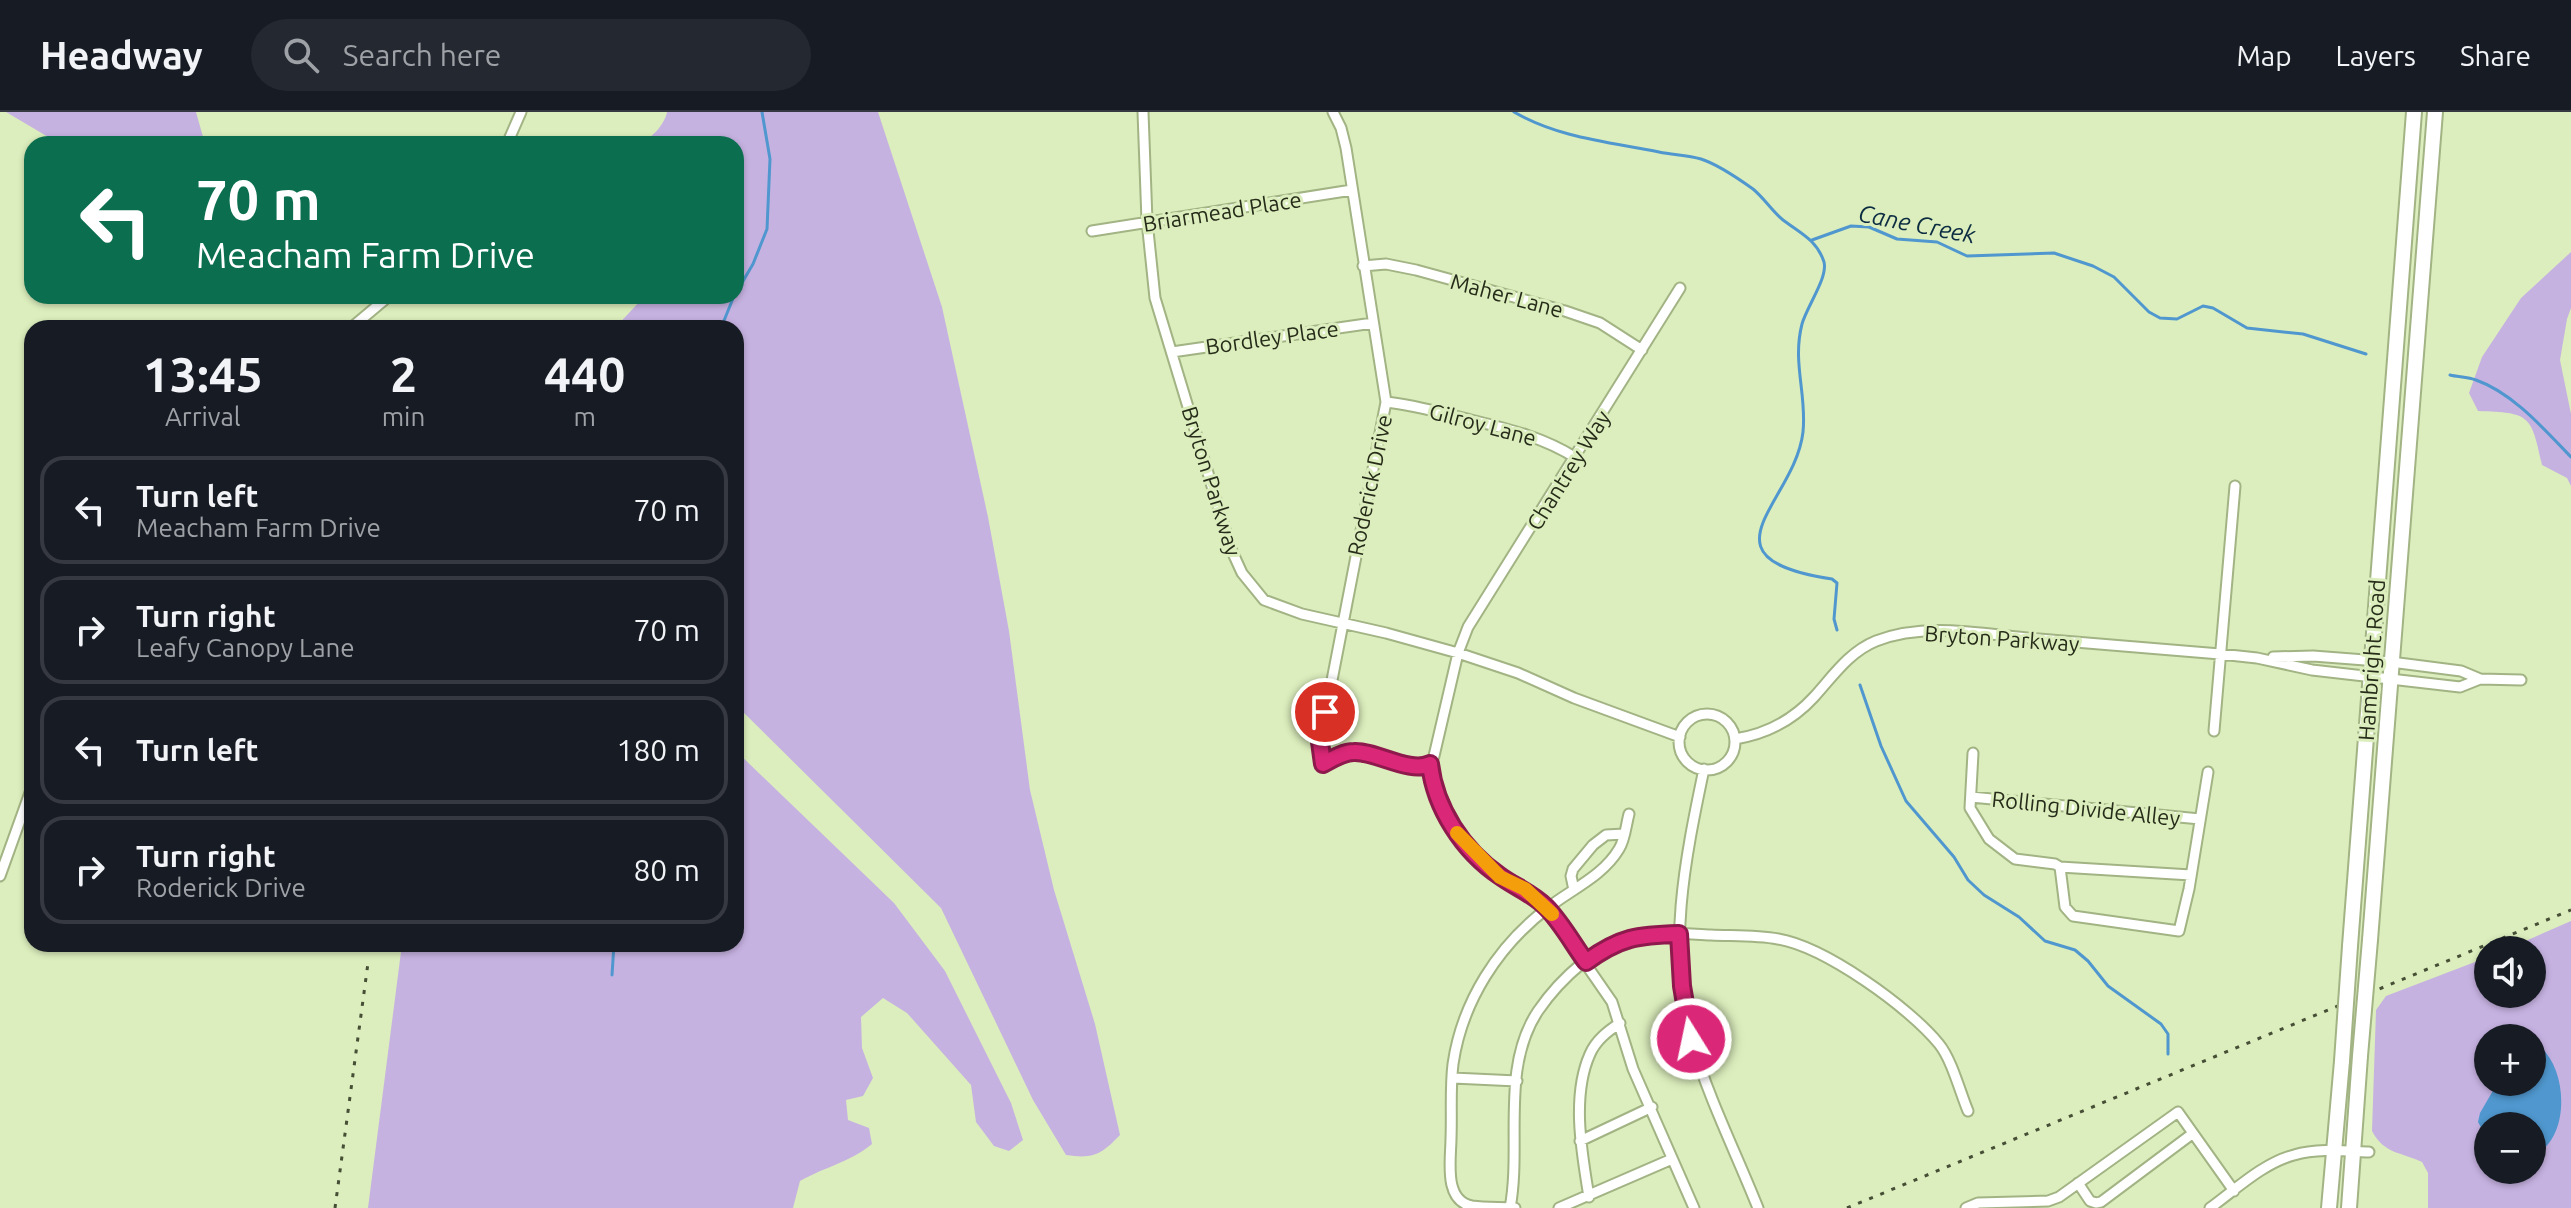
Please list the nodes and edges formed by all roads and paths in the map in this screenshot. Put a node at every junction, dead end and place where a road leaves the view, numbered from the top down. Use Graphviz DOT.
graph roads {
  1 [pos="521,112"];
  2 [pos="1143,112"];
  3 [pos="1333,112"];
  4 [pos="2414,112"];
  5 [pos="2435,112"];
  6 [pos="510,136"];
  7 [pos="1352,190"];
  8 [pos="1147,223"];
  9 [pos="1092,231"];
  10 [pos="1363,266"];
  11 [pos="1680,288"];
  12 [pos="380,304"];
  13 [pos="360,320"];
  14 [pos="1373,323"];
  15 [pos="1642,350"];
  16 [pos="1172,352"];
  17 [pos="1386,402"];
  18 [pos="1576,458"];
  19 [pos="2235,486"];
  20 [pos="1342,622"];
  21 [pos="1458,653"];
  22 [pos="2220,654"];
  23 [pos="2257,658"];
  24 [pos="2371,661"];
  25 [pos="2391,662"];
  26 [pos="2370,676"];
  27 [pos="2390,679"];
  28 [pos="2480,679"];
  29 [pos="2521,680"];
  30 [pos="2214,731"];
  31 [pos="1680,737"];
  32 [pos="1735,739"];
  33 [pos="1973,753"];
  34 [pos="1430,764"];
  35 [pos="1704,769"];
  36 [pos="2208,772"];
  37 [pos="1971,797"];
  38 [pos="24,809"];
  39 [pos="1629,814"];
  40 [pos="2200,819"];
  41 [pos="1624,834"];
  42 [pos="2060,867"];
  43 [pos="2191,875"];
  44 [pos="0,876"];
  45 [pos="1574,890"];
  46 [pos="1547,908"];
  47 [pos="1679,934"];
  48 [pos="1586,962"];
  49 [pos="1620,1023"];
  50 [pos="1453,1078"];
  51 [pos="1517,1081"];
  52 [pos="1652,1107"];
  53 [pos="1968,1111"];
  54 [pos="2192,1134"];
  55 [pos="1580,1141"];
  56 [pos="2333,1151"];
  57 [pos="2353,1151"];
  58 [pos="2369,1152"];
  59 [pos="1672,1159"];
  60 [pos="2078,1183"];
  61 [pos="2234,1191"];
  62 [pos="1589,1197"];
  63 [pos="1757,1206"];
  64 [pos="1512,1208"];
  65 [pos="1559,1208"];
  66 [pos="1694,1208"];
  67 [pos="1966,1208"];
  68 [pos="2210,1208"];
  69 [pos="2329,1208"];
  70 [pos="2349,1208"];
  1 -- 6 [label="street"];
  2 -- 8 [label="street, Bryton Parkway"];
  3 -- 7 [label="street, Roderick Drive"];
  4 -- 24 [label="street, Hambright Road"];
  5 -- 25 [label="street, Hambright Road"];
  7 -- 8 [label="street, Briarmead Place"];
  7 -- 10 [label="street, Roderick Drive"];
  8 -- 9 [label="street, Briarmead Place"];
  8 -- 16 [label="street, Bryton Parkway"];
  10 -- 14 [label="street, Roderick Drive"];
  10 -- 15 [label="street, Maher Lane"];
  11 -- 15 [label="street, Chantrey Way"];
  12 -- 13 [label="street"];
  14 -- 16 [label="street, Bordley Place"];
  14 -- 17 [label="street, Roderick Drive"];
  15 -- 18 [label="street, Chantrey Way"];
  16 -- 20 [label="street, Bryton Parkway"];
  17 -- 18 [label="street, Gilroy Lane"];
  17 -- 20 [label="street, Roderick Drive"];
  18 -- 21 [label="street, Chantrey Way"];
  19 -- 22 [label="street"];
  20 -- 21 [label="street, Bryton Parkway"];
  20 -- 34 [label="street, Roderick Drive"];
  21 -- 31 [label="street, Bryton Parkway"];
  21 -- 34 [label="street, Chantrey Way"];
  22 -- 23 [label="street, Bryton Parkway"];
  22 -- 30 [label="street"];
  22 -- 32 [label="street, Bryton Parkway"];
  23 -- 24 [label="street, Bryton Parkway"];
  23 -- 26 [label="street, Bryton Parkway"];
  24 -- 25 [label="street, Bryton Parkway"];
  24 -- 26 [label="street, Hambright Road"];
  25 -- 27 [label="street, Hambright Road"];
  25 -- 28 [label="street, Bryton Parkway"];
  26 -- 27 [label="street, Bryton Parkway"];
  26 -- 56 [label="street, Hambright Road, bridge"];
  27 -- 28 [label="street, Bryton Parkway"];
  27 -- 57 [label="street, Hambright Road, bridge"];
  28 -- 29 [label="street"];
  31 -- 32 [label="street"];
  31 -- 35 [label="street"];
  32 -- 35 [label="street"];
  33 -- 37 [label="street"];
  34 -- 46 [label="street"];
  35 -- 47 [label="street"];
  36 -- 40 [label="street"];
  37 -- 40 [label="street, Rolling Divide Alley"];
  37 -- 42 [label="street"];
  38 -- 44 [label="street"];
  39 -- 41 [label="street"];
  40 -- 43 [label="street"];
  41 -- 45 [label="street"];
  41 -- 45 [label="street"];
  42 -- 43 [label="street"];
  42 -- 43 [label="street"];
  45 -- 46 [label="street"];
  46 -- 48 [label="street"];
  46 -- 50 [label="street"];
  47 -- 48 [label="street"];
  47 -- 53 [label="street"];
  47 -- 63 [label="street"];
  48 -- 49 [label="street"];
  48 -- 51 [label="street"];
  49 -- 52 [label="street"];
  49 -- 55 [label="street"];
  50 -- 51 [label="street"];
  50 -- 64 [label="street"];
  51 -- 64 [label="street"];
  52 -- 55 [label="street"];
  52 -- 59 [label="street"];
  54 -- 60 [label="street"];
  54 -- 60 [label="street"];
  54 -- 61 [label="street"];
  55 -- 62 [label="street"];
  56 -- 57 [label="street"];
  56 -- 61 [label="street"];
  56 -- 69 [label="street, Hambright Road"];
  57 -- 58 [label="street"];
  57 -- 70 [label="street, Hambright Road"];
  59 -- 62 [label="street"];
  59 -- 66 [label="street"];
  60 -- 67 [label="street"];
  61 -- 68 [label="street"];
  62 -- 65 [label="street"];
}
